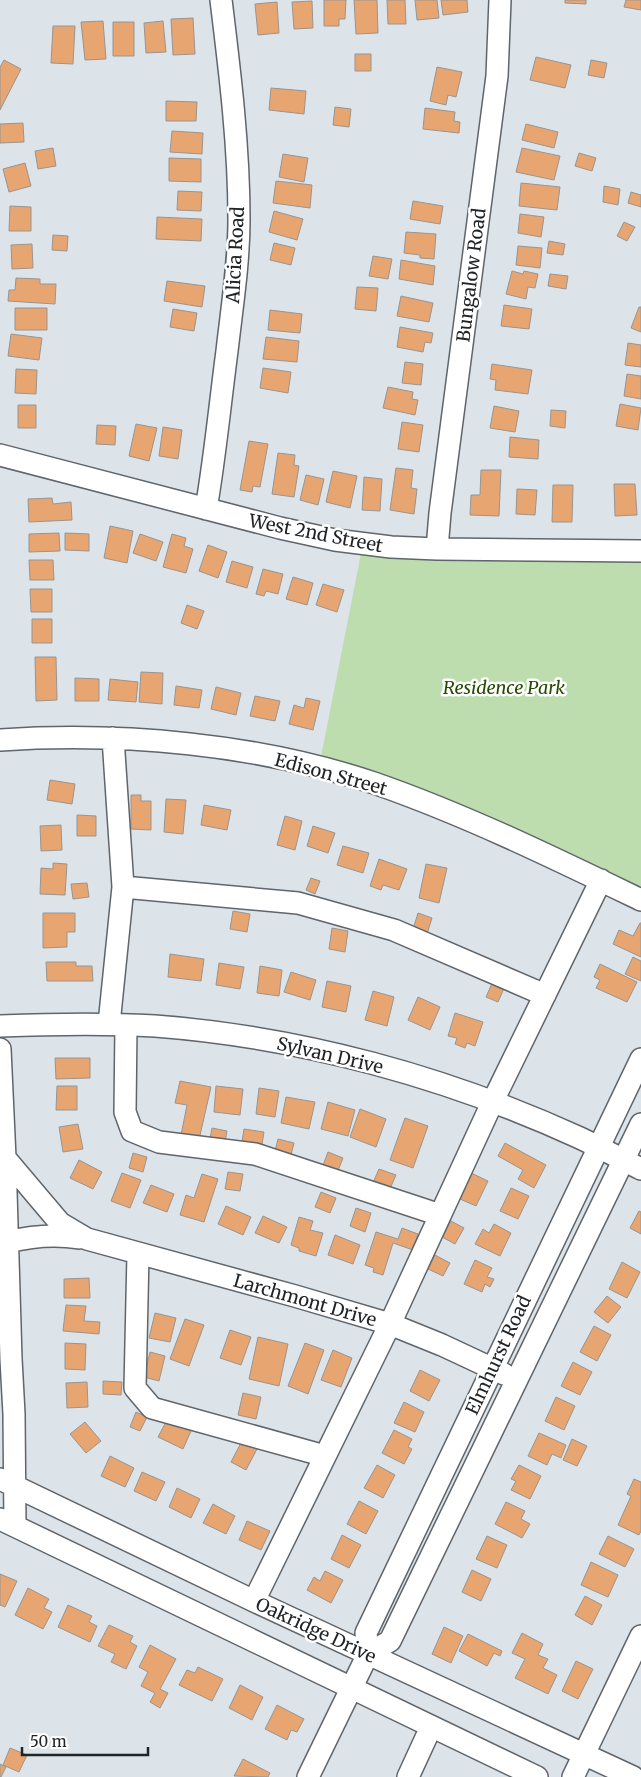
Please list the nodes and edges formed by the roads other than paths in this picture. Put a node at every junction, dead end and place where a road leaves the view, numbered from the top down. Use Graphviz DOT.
graph roads {
  1 [pos="221,0"];
  2 [pos="500,0"];
  3 [pos="0,455"];
  4 [pos="206,509"];
  5 [pos="437,549"];
  6 [pos="641,551"];
  7 [pos="114,738"];
  8 [pos="0,740"];
  9 [pos="601,880"];
  10 [pos="123,887"];
  11 [pos="641,900"];
  12 [pos="545,995"];
  13 [pos="117,1024"];
  14 [pos="0,1026"];
  15 [pos="0,1049"];
  16 [pos="641,1059"];
  17 [pos="492,1103"];
  18 [pos="641,1124"];
  19 [pos="598,1147"];
  20 [pos="5,1158"];
  21 [pos="632,1164"];
  22 [pos="440,1215"];
  23 [pos="3,1216"];
  24 [pos="87,1240"];
  25 [pos="8,1242"];
  26 [pos="138,1254"];
  27 [pos="390,1324"];
  28 [pos="492,1369"];
  29 [pos="516,1380"];
  30 [pos="325,1456"];
  31 [pos="8,1483"];
  32 [pos="8,1523"];
  33 [pos="254,1601"];
  34 [pos="641,1636"];
  35 [pos="368,1654"];
  36 [pos="351,1689"];
  37 [pos="431,1727"];
  38 [pos="584,1754"];
  39 [pos="308,1777"];
  40 [pos="408,1777"];
  41 [pos="536,1777"];
  42 [pos="572,1777"];
  43 [pos="633,1777"];
  1 -- 4 [label="street, Alicia Road"];
  2 -- 5 [label="street, Bungalow Road"];
  3 -- 4 [label="street, West 2nd Street"];
  4 -- 5 [label="street, West 2nd Street"];
  5 -- 6 [label="street, West 2nd Street"];
  7 -- 8 [label="street, Edison Street"];
  7 -- 9 [label="street, Edison Street"];
  7 -- 10 [label="street"];
  9 -- 11 [label="street, Edison Street"];
  9 -- 12 [label="street"];
  10 -- 12 [label="street"];
  10 -- 13 [label="street"];
  12 -- 17 [label="street"];
  13 -- 14 [label="street, Sylvan Drive"];
  13 -- 17 [label="street, Sylvan Drive"];
  13 -- 22 [label="street"];
  15 -- 20 [label="street"];
  16 -- 19 [label="street, Elmhurst Road"];
  17 -- 19 [label="street, Sylvan Drive"];
  17 -- 22 [label="street"];
  18 -- 21 [label="street, Elmhurst Road"];
  19 -- 21 [label="street, Sylvan Drive"];
  19 -- 28 [label="street, Elmhurst Road"];
  20 -- 23 [label="street"];
  20 -- 24 [label="street, Larchmont Drive"];
  21 -- 29 [label="street, Elmhurst Road"];
  22 -- 27 [label="street"];
  23 -- 25 [label="street"];
  24 -- 25 [label="street, Larchmont Drive"];
  24 -- 26 [label="street, Larchmont Drive"];
  25 -- 31 [label="street"];
  26 -- 27 [label="street, Larchmont Drive"];
  26 -- 30 [label="street"];
  27 -- 28 [label="street, Larchmont Drive"];
  27 -- 30 [label="street"];
  28 -- 29 [label="street, Larchmont Drive"];
  28 -- 35 [label="street, Elmhurst Road"];
  29 -- 35 [label="street, Elmhurst Road"];
  30 -- 33 [label="street"];
  31 -- 32 [label="street"];
  31 -- 33 [label="street, Oakridge Drive"];
  32 -- 36 [label="street"];
  33 -- 35 [label="street, Oakridge Drive"];
  34 -- 38 [label="street"];
  35 -- 36 [label="street, Elmhurst Road"];
  35 -- 38 [label="street, Oakridge Drive"];
  36 -- 37 [label="street"];
  36 -- 39 [label="street, Elmhurst Road"];
  37 -- 40 [label="street"];
  37 -- 41 [label="street"];
  38 -- 42 [label="street"];
  38 -- 43 [label="street, Oakridge Drive"];
}
